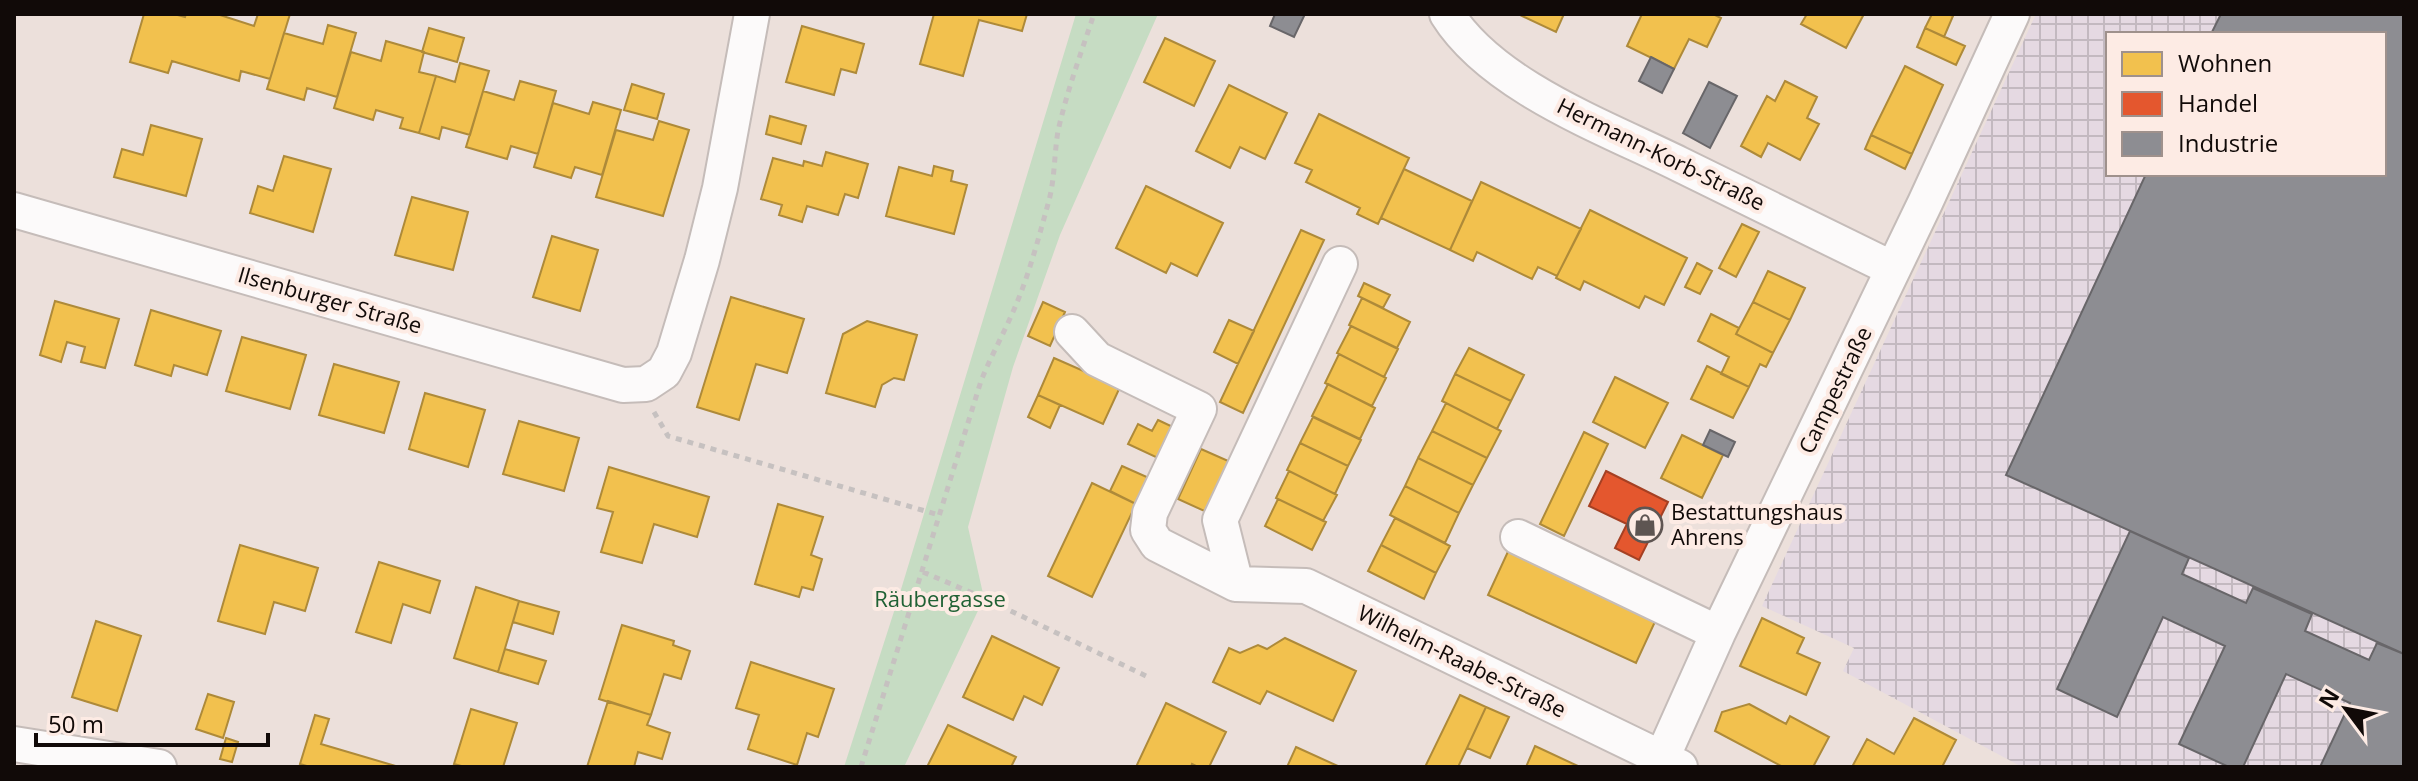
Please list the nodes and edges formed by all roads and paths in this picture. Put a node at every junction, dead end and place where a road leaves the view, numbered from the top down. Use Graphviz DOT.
graph roads {
  1 [pos="752,14"];
  2 [pos="1094,14"];
  3 [pos="1447,14"];
  4 [pos="2012,14"];
  5 [pos="14,210"];
  6 [pos="1340,264"];
  7 [pos="1893,269"];
  8 [pos="1072,332"];
  9 [pos="646,384"];
  10 [pos="939,515"];
  11 [pos="1518,537"];
  12 [pos="923,572"];
  13 [pos="1236,584"];
  14 [pos="1718,633"];
  15 [pos="1146,676"];
  16 [pos="14,744"];
  17 [pos="1667,764"];
  18 [pos="159,767"];
  19 [pos="861,767"];
  1 -- 9 [label="street"];
  2 -- 10 [label="path"];
  3 -- 7 [label="street, Hermann-Korb-Straße"];
  4 -- 7 [label="street, Campestraße"];
  5 -- 9 [label="street, Ilsenburger Straße"];
  6 -- 13 [label="street"];
  7 -- 14 [label="street, Campestraße"];
  8 -- 13 [label="street"];
  9 -- 10 [label="path"];
  10 -- 12 [label="path"];
  11 -- 14 [label="street"];
  12 -- 15 [label="path"];
  12 -- 19 [label="path"];
  13 -- 17 [label="street, Wilhelm-Raabe-Straße"];
  14 -- 17 [label="street, Campestraße"];
  16 -- 18 [label="street"];
}
